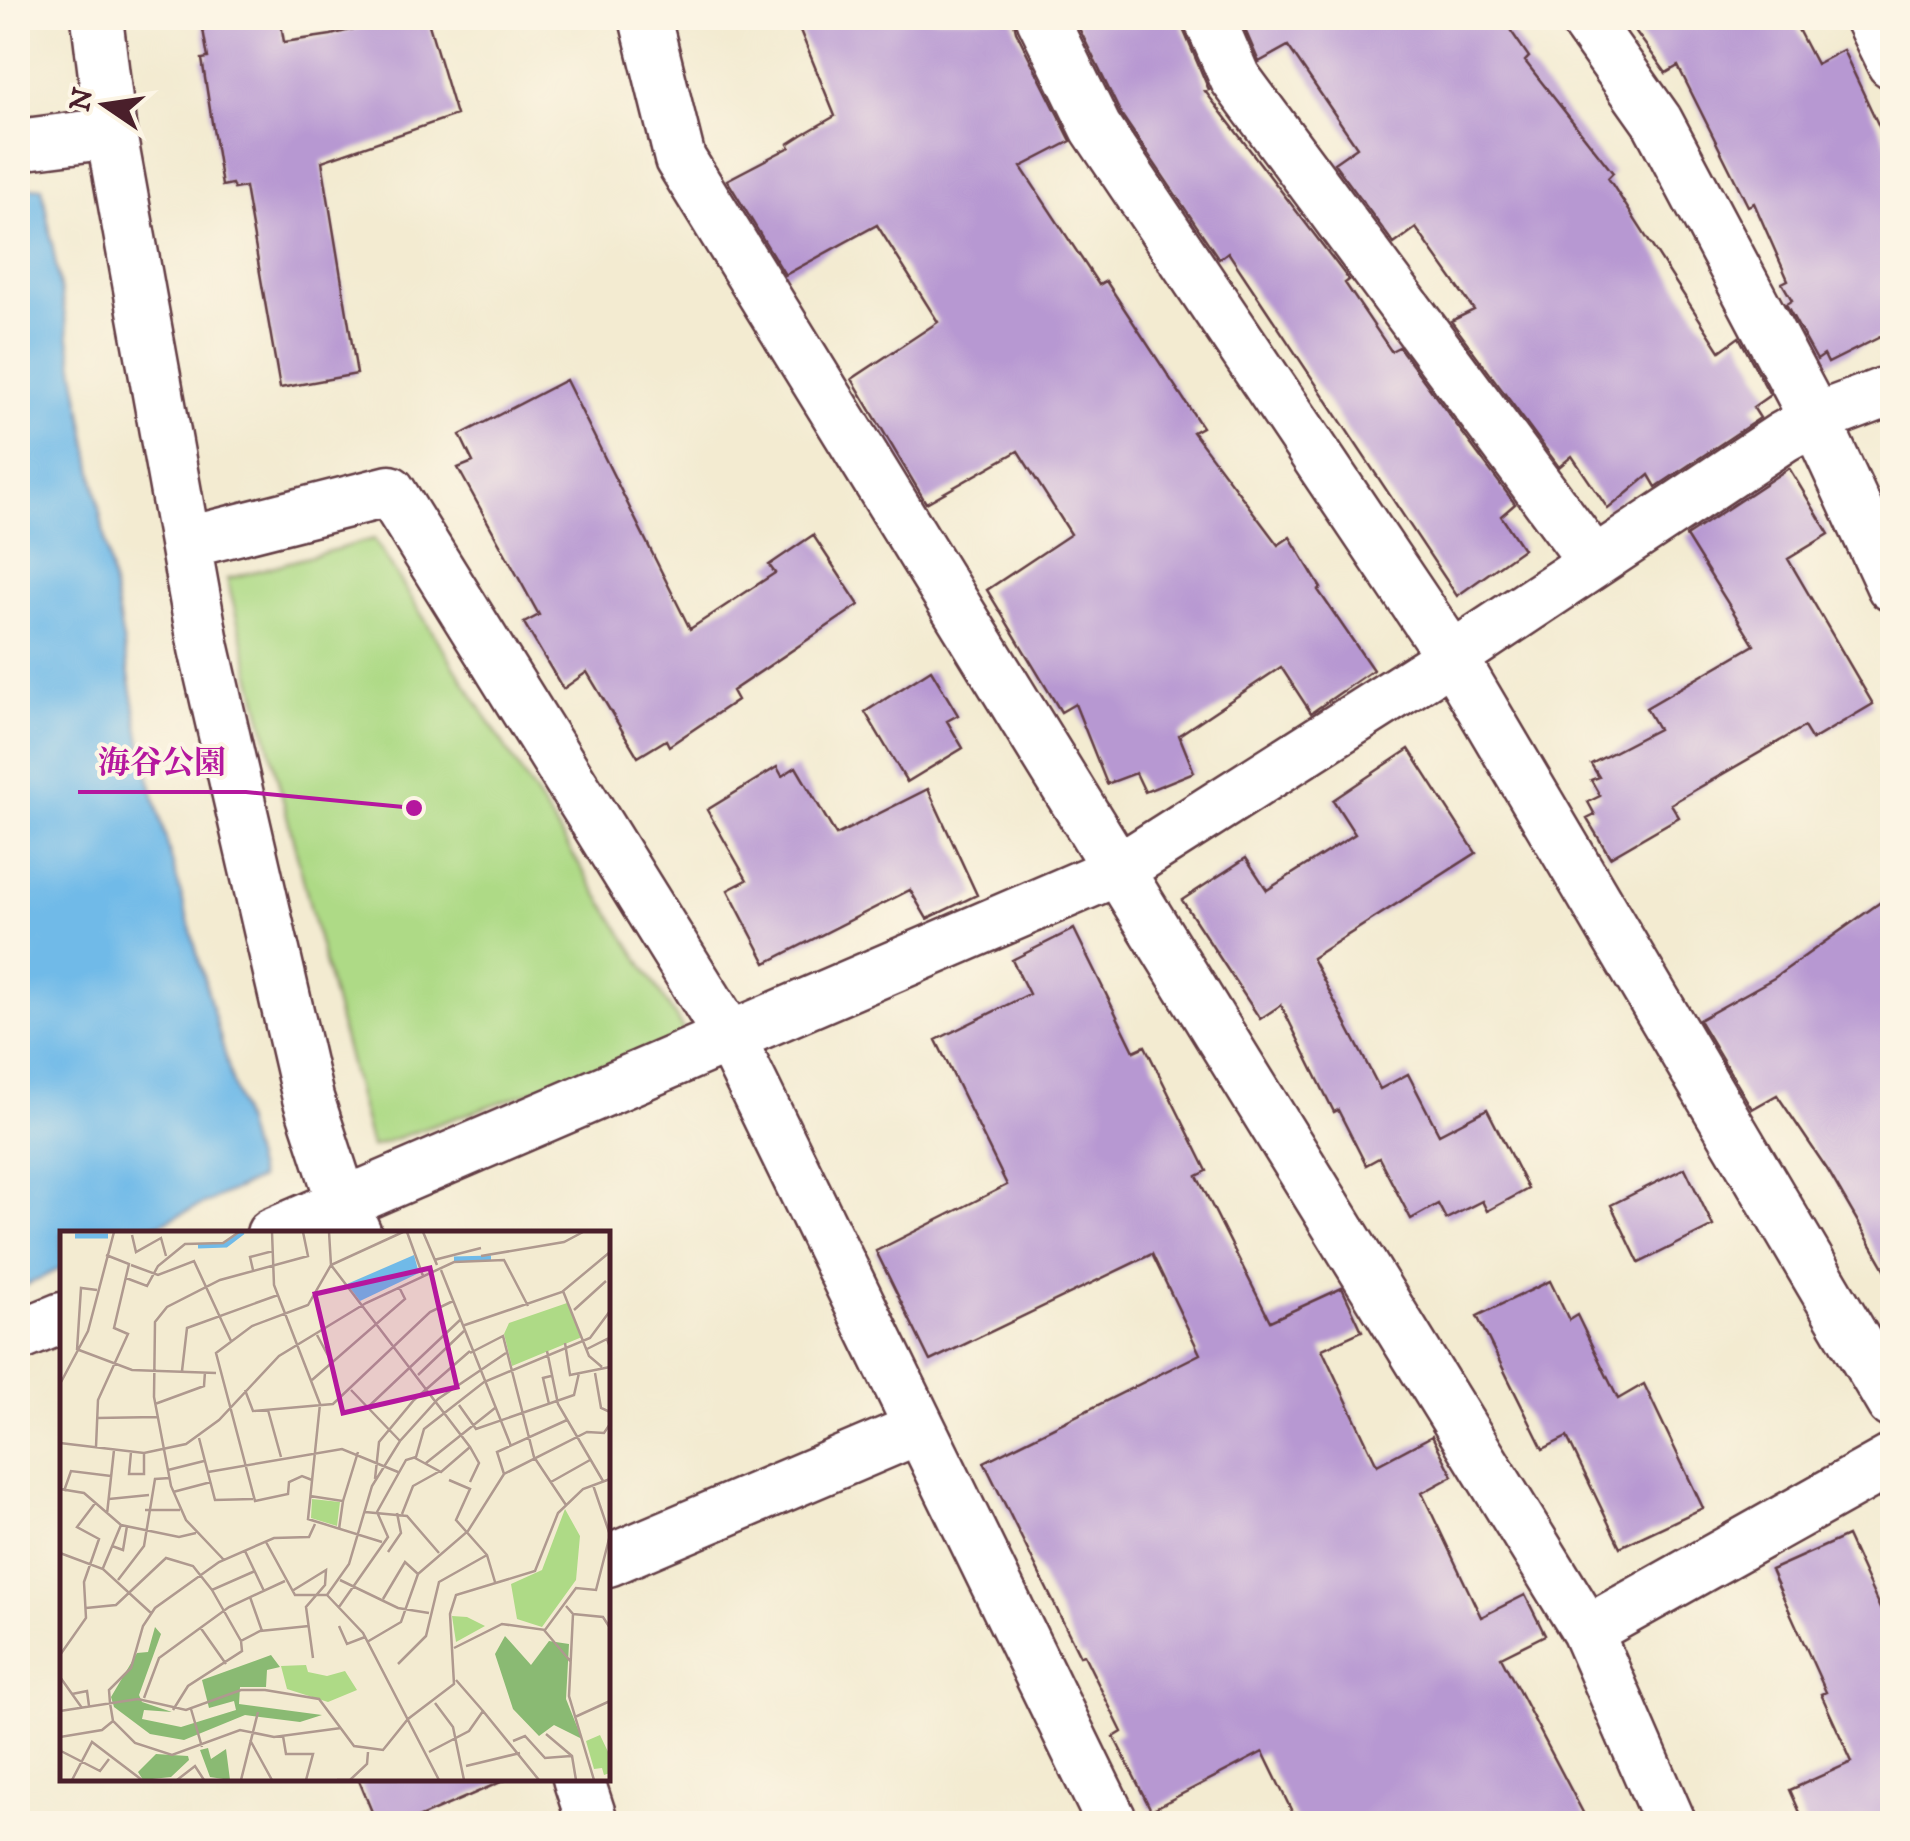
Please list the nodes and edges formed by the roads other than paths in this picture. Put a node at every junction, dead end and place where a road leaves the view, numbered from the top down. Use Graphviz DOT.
graph roads {
  1 [pos="97,18"];
  2 [pos="645,18"];
  3 [pos="1042,18"];
  4 [pos="1209,18"];
  5 [pos="1584,18"];
  6 [pos="1870,18"];
  7 [pos="1892,63"];
  8 [pos="111,133"];
  9 [pos="18,144"];
  10 [pos="1892,390"];
  11 [pos="1816,420"];
  12 [pos="185,544"];
  13 [pos="1594,562"];
  14 [pos="1892,586"];
  15 [pos="1452,656"];
  16 [pos="1118,870"];
  17 [pos="729,1036"];
  18 [pos="350,1219"];
  19 [pos="288,1231"];
  20 [pos="60,1319"];
  21 [pos="18,1336"];
  22 [pos="1892,1402"];
  23 [pos="918,1429"];
  24 [pos="1892,1460"];
  25 [pos="610,1560"];
  26 [pos="1586,1631"];
  27 [pos="579,1781"];
  28 [pos="592,1824"];
  29 [pos="1113,1824"];
  30 [pos="1671,1824"];
  1 -- 8 [label="street"];
  2 -- 16 [label="street"];
  3 -- 15 [label="street"];
  4 -- 13 [label="street"];
  5 -- 11 [label="street"];
  6 -- 7 [label="street"];
  8 -- 9 [label="street"];
  8 -- 12 [label="street"];
  10 -- 11 [label="street"];
  11 -- 13 [label="street"];
  11 -- 14 [label="street"];
  12 -- 17 [label="street"];
  12 -- 18 [label="street"];
  13 -- 15 [label="street"];
  15 -- 16 [label="street"];
  15 -- 22 [label="street"];
  16 -- 17 [label="street"];
  16 -- 26 [label="street"];
  17 -- 18 [label="street"];
  17 -- 23 [label="street"];
  18 -- 19 [label="street"];
  20 -- 21 [label="street"];
  23 -- 25 [label="street"];
  23 -- 29 [label="street"];
  24 -- 26 [label="street"];
  26 -- 30 [label="street"];
  27 -- 28 [label="street"];
}
